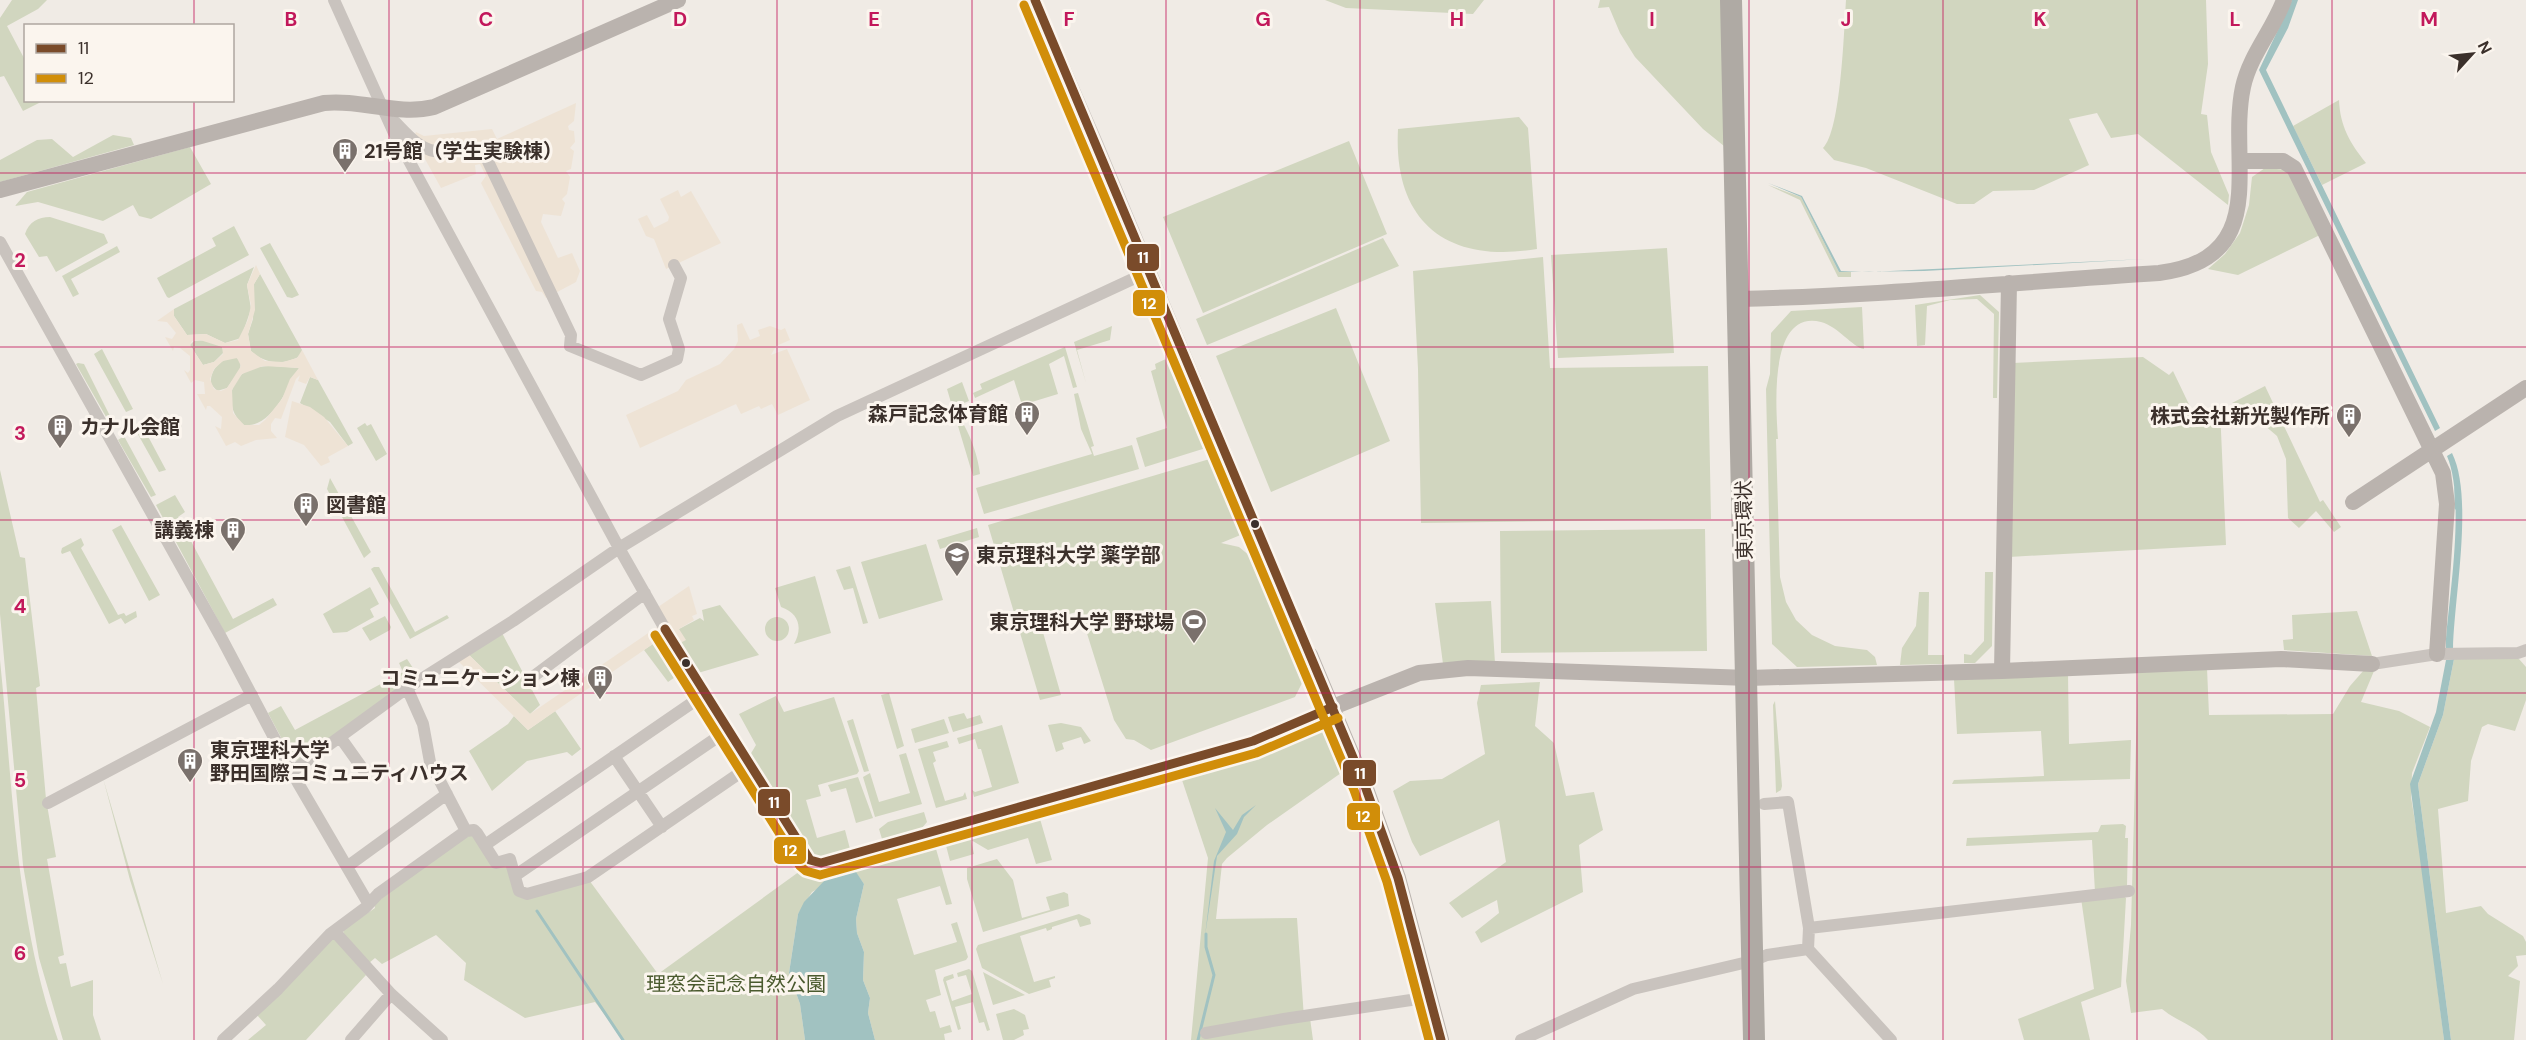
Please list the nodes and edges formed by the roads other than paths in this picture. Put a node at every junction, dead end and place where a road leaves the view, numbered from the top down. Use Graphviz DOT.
graph roads {
  1 [pos="334,0"];
  2 [pos="678,0"];
  3 [pos="1035,0"];
  4 [pos="1731,0"];
  5 [pos="1746,0"];
  6 [pos="2284,0"];
  7 [pos="383,108"];
  8 [pos="395,122"];
  9 [pos="2241,161"];
  10 [pos="0,190"];
  11 [pos="0,242"];
  12 [pos="674,265"];
  13 [pos="1150,272"];
  14 [pos="2008,283"];
  15 [pos="1745,299"];
  16 [pos="2526,388"];
  17 [pos="2432,449"];
  18 [pos="2353,502"];
  19 [pos="619,548"];
  20 [pos="645,593"];
  21 [pos="2526,650"];
  22 [pos="2437,654"];
  23 [pos="1310,655"];
  24 [pos="2372,664"];
  25 [pos="2002,671"];
  26 [pos="1755,678"];
  27 [pos="530,679"];
  28 [pos="407,687"];
  29 [pos="705,694"];
  30 [pos="252,695"];
  31 [pos="1333,707"];
  32 [pos="728,730"];
  33 [pos="340,737"];
  34 [pos="614,756"];
  35 [pos="750,766"];
  36 [pos="293,771"];
  37 [pos="365,772"];
  38 [pos="638,792"];
  39 [pos="447,794"];
  40 [pos="48,803"];
  41 [pos="1764,804"];
  42 [pos="662,827"];
  43 [pos="466,831"];
  44 [pos="485,845"];
  45 [pos="348,866"];
  46 [pos="516,875"];
  47 [pos="2129,891"];
  48 [pos="368,903"];
  49 [pos="1809,928"];
  50 [pos="335,932"];
  51 [pos="1808,949"];
  52 [pos="1759,958"];
  53 [pos="391,994"];
  54 [pos="1431,997"];
  55 [pos="1206,1033"];
  56 [pos="223,1040"];
  57 [pos="351,1040"];
  58 [pos="442,1040"];
  59 [pos="1440,1040"];
  60 [pos="1521,1040"];
  61 [pos="1754,1040"];
  62 [pos="1768,1040"];
  63 [pos="1891,1040"];
  1 -- 7 [label="street"];
  2 -- 7 [label="street"];
  3 -- 13 [label="street"];
  4 -- 15 [label="highway, 東京環状"];
  5 -- 15 [label="highway, 東京環状"];
  6 -- 9 [label="street"];
  7 -- 10 [label="street"];
  7 -- 19 [label="street"];
  8 -- 12 [label="street"];
  9 -- 14 [label="street"];
  9 -- 17 [label="street"];
  11 -- 30 [label="street"];
  13 -- 19 [label="street"];
  13 -- 23 [label="street"];
  14 -- 15 [label="street"];
  14 -- 25 [label="street"];
  15 -- 26 [label="highway, 東京環状"];
  16 -- 17 [label="street"];
  17 -- 18 [label="street"];
  17 -- 22 [label="street"];
  19 -- 20 [label="street"];
  19 -- 28 [label="street"];
  20 -- 27 [label="street"];
  20 -- 29 [label="street"];
  21 -- 22 [label="street"];
  22 -- 24 [label="street"];
  23 -- 31 [label="street"];
  24 -- 25 [label="street"];
  25 -- 26 [label="street"];
  26 -- 31 [label="street"];
  26 -- 41 [label="highway, 東京環状"];
  26 -- 52 [label="highway, 東京環状"];
  28 -- 33 [label="street"];
  28 -- 39 [label="street"];
  29 -- 32 [label="street"];
  29 -- 34 [label="street"];
  30 -- 36 [label="street"];
  30 -- 40 [label="street"];
  31 -- 35 [label="street"];
  31 -- 54 [label="street"];
  32 -- 35 [label="street"];
  32 -- 38 [label="street"];
  33 -- 36 [label="street"];
  33 -- 37 [label="street"];
  34 -- 38 [label="street"];
  34 -- 44 [label="street"];
  35 -- 42 [label="street"];
  36 -- 45 [label="street"];
  38 -- 42 [label="street"];
  38 -- 46 [label="street"];
  39 -- 43 [label="street"];
  39 -- 45 [label="street"];
  41 -- 49 [label="street"];
  41 -- 52 [label="highway, 東京環状"];
  42 -- 46 [label="street"];
  43 -- 44 [label="street"];
  43 -- 48 [label="street"];
  44 -- 46 [label="street"];
  45 -- 48 [label="street"];
  47 -- 49 [label="street"];
  48 -- 50 [label="street"];
  49 -- 51 [label="street"];
  50 -- 53 [label="street"];
  50 -- 56 [label="street"];
  51 -- 52 [label="street"];
  51 -- 63 [label="street"];
  52 -- 60 [label="street"];
  52 -- 61 [label="highway, 東京環状"];
  52 -- 62 [label="highway, 東京環状"];
  53 -- 57 [label="street"];
  53 -- 58 [label="street"];
  54 -- 55 [label="street"];
  54 -- 59 [label="street"];
}
